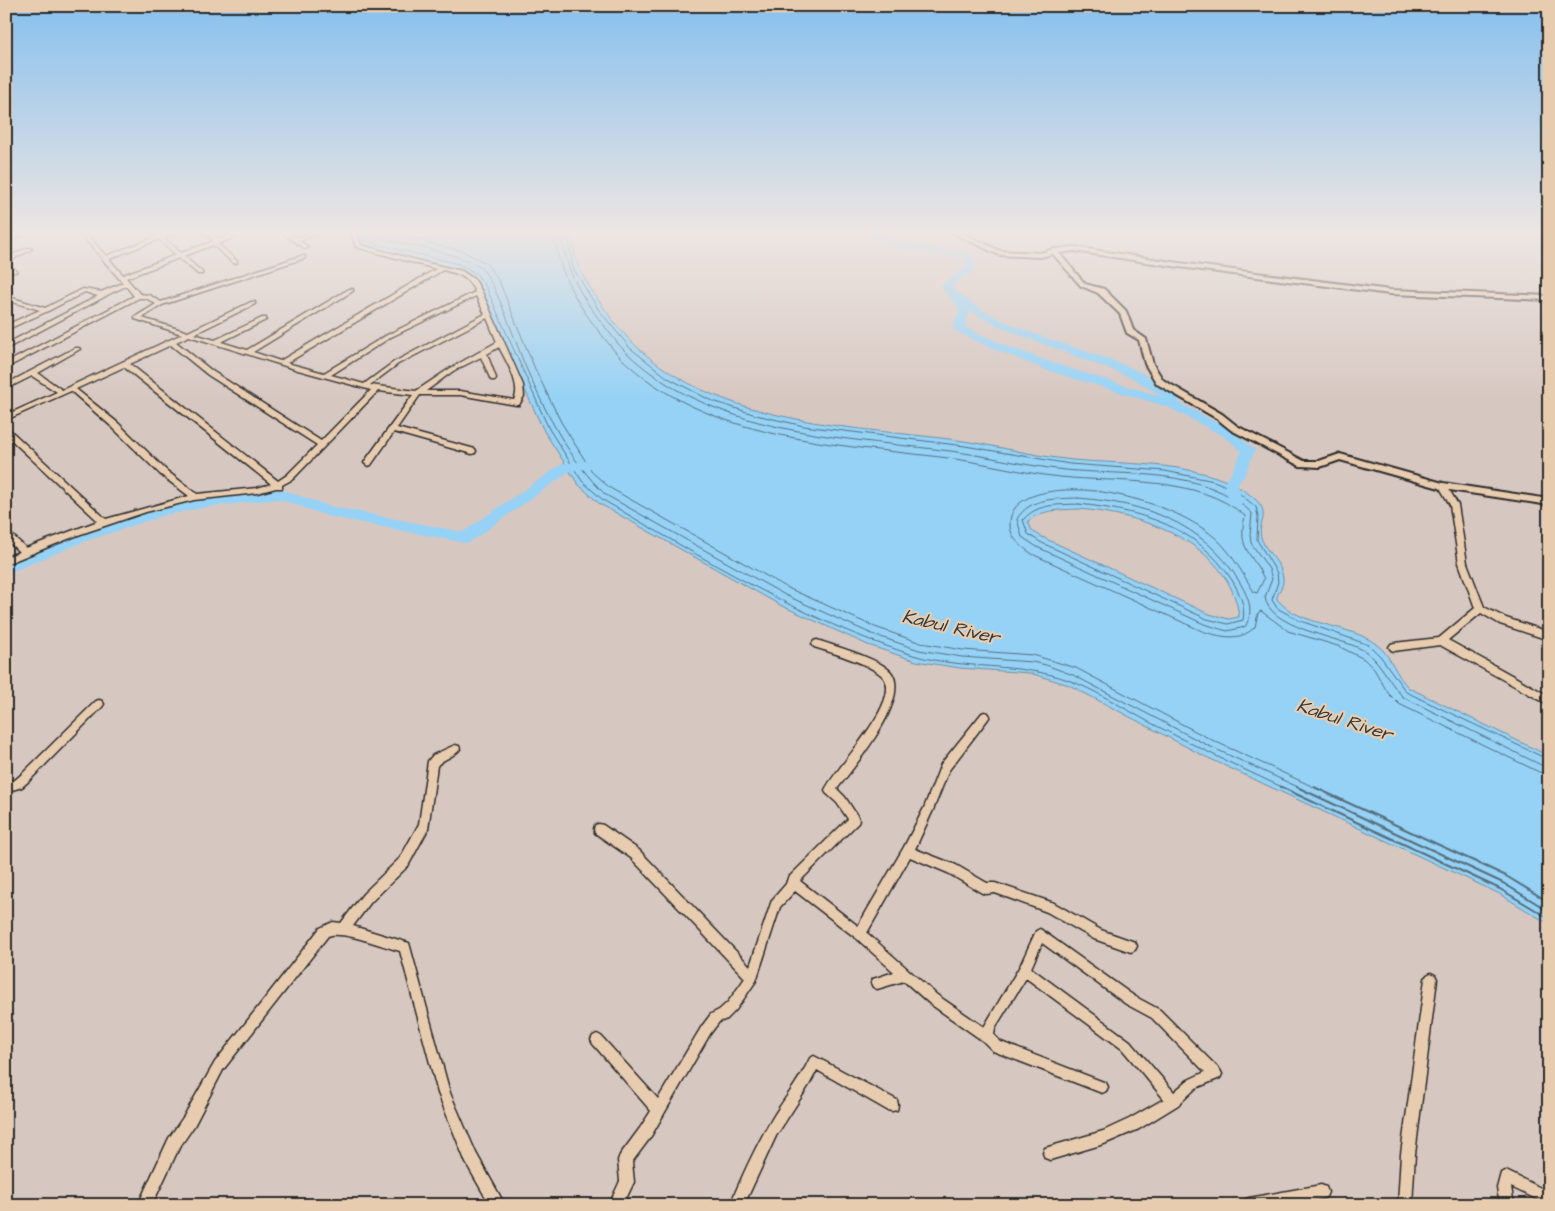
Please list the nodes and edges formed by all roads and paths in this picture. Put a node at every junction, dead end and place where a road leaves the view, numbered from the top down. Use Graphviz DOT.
graph roads {
  1 [pos="114,288"];
  2 [pos="131,288"];
  3 [pos="210,288"];
  4 [pos="409,288"];
  5 [pos="477,288"];
  6 [pos="1089,288"];
  7 [pos="1355,288"];
  8 [pos="351,290"];
  9 [pos="479,292"];
  10 [pos="106,294"];
  11 [pos="138,296"];
  12 [pos="6,298"];
  13 [pos="1549,298"];
  14 [pos="253,303"];
  15 [pos="160,304"];
  16 [pos="46,310"];
  17 [pos="488,315"];
  18 [pos="264,319"];
  19 [pos="6,328"];
  20 [pos="185,334"];
  21 [pos="172,342"];
  22 [pos="214,343"];
  23 [pos="501,343"];
  24 [pos="6,347"];
  25 [pos="77,349"];
  26 [pos="247,353"];
  27 [pos="483,353"];
  28 [pos="281,363"];
  29 [pos="125,364"];
  30 [pos="6,366"];
  31 [pos="33,373"];
  32 [pos="324,376"];
  33 [pos="494,378"];
  34 [pos="365,386"];
  35 [pos="6,387"];
  36 [pos="71,388"];
  37 [pos="376,389"];
  38 [pos="61,392"];
  39 [pos="418,393"];
  40 [pos="6,418"];
  41 [pos="392,429"];
  42 [pos="6,431"];
  43 [pos="320,444"];
  44 [pos="472,451"];
  45 [pos="368,463"];
  46 [pos="279,486"];
  47 [pos="1443,486"];
  48 [pos="196,497"];
  49 [pos="1549,502"];
  50 [pos="104,522"];
  51 [pos="6,534"];
  52 [pos="25,552"];
  53 [pos="6,561"];
  54 [pos="1480,609"];
  55 [pos="1549,636"];
  56 [pos="1441,641"];
  57 [pos="817,644"];
  58 [pos="1394,647"];
  59 [pos="1549,702"];
  60 [pos="99,704"];
  61 [pos="985,716"];
  62 [pos="455,749"];
  63 [pos="6,787"];
  64 [pos="599,829"];
  65 [pos="908,851"];
  66 [pos="792,882"];
  67 [pos="344,929"];
  68 [pos="860,934"];
  69 [pos="1131,946"];
  70 [pos="1024,970"];
  71 [pos="906,974"];
  72 [pos="752,977"];
  73 [pos="1431,979"];
  74 [pos="877,983"];
  75 [pos="987,1037"];
  76 [pos="597,1040"];
  77 [pos="1102,1087"];
  78 [pos="1174,1101"];
  79 [pos="892,1105"];
  80 [pos="659,1110"];
  81 [pos="1050,1153"];
  82 [pos="1321,1192"];
  83 [pos="1549,1199"];
  84 [pos="145,1205"];
  85 [pos="498,1205"];
  86 [pos="616,1205"];
  87 [pos="737,1205"];
  88 [pos="1249,1205"];
  89 [pos="1405,1205"];
  90 [pos="1507,1205"];
  1 -- 10 [label="street"];
  2 -- 11 [label="street"];
  3 -- 15 [label="street"];
  4 -- 28 [label="street"];
  5 -- 9 [label="street"];
  6 -- 47 [label="street"];
  7 -- 13 [label="street"];
  8 -- 26 [label="street"];
  9 -- 17 [label="street"];
  9 -- 32 [label="street"];
  10 -- 16 [label="street"];
  10 -- 24 [label="street"];
  11 -- 15 [label="street"];
  11 -- 30 [label="street"];
  12 -- 16 [label="street"];
  14 -- 20 [label="street"];
  15 -- 20 [label="street"];
  16 -- 19 [label="street"];
  17 -- 23 [label="street"];
  17 -- 34 [label="street"];
  18 -- 22 [label="street"];
  20 -- 21 [label="street"];
  20 -- 22 [label="street"];
  21 -- 29 [label="street"];
  21 -- 43 [label="street"];
  22 -- 26 [label="street"];
  23 -- 27 [label="street"];
  23 -- 39 [label="street"];
  25 -- 31 [label="street"];
  26 -- 28 [label="street"];
  27 -- 33 [label="street"];
  27 -- 39 [label="street"];
  28 -- 32 [label="street"];
  29 -- 36 [label="street"];
  29 -- 46 [label="street"];
  31 -- 35 [label="street"];
  31 -- 38 [label="street"];
  32 -- 34 [label="street"];
  34 -- 37 [label="street"];
  36 -- 38 [label="street"];
  36 -- 48 [label="street"];
  37 -- 39 [label="street"];
  37 -- 43 [label="street"];
  38 -- 40 [label="street"];
  39 -- 41 [label="street"];
  41 -- 44 [label="street"];
  41 -- 45 [label="street"];
  42 -- 50 [label="street"];
  43 -- 46 [label="street"];
  46 -- 48 [label="street"];
  47 -- 49 [label="street"];
  47 -- 54 [label="street"];
  48 -- 50 [label="street"];
  50 -- 52 [label="street"];
  51 -- 52 [label="street"];
  52 -- 53 [label="street"];
  54 -- 55 [label="street"];
  54 -- 56 [label="street"];
  56 -- 58 [label="street"];
  56 -- 59 [label="street"];
  57 -- 66 [label="street"];
  60 -- 63 [label="street"];
  61 -- 65 [label="street"];
  62 -- 67 [label="street"];
  64 -- 72 [label="street"];
  65 -- 68 [label="street"];
  65 -- 69 [label="street"];
  66 -- 68 [label="street"];
  66 -- 72 [label="street"];
  67 -- 84 [label="street"];
  67 -- 85 [label="street"];
  68 -- 71 [label="street"];
  70 -- 75 [label="street"];
  70 -- 78 [label="street"];
  70 -- 78 [label="street"];
  71 -- 74 [label="street"];
  71 -- 75 [label="street"];
  72 -- 80 [label="street"];
  73 -- 89 [label="street"];
  75 -- 77 [label="street"];
  76 -- 80 [label="street"];
  78 -- 81 [label="street"];
  79 -- 87 [label="street"];
  80 -- 86 [label="street"];
  82 -- 88 [label="street"];
  83 -- 90 [label="street"];
}
